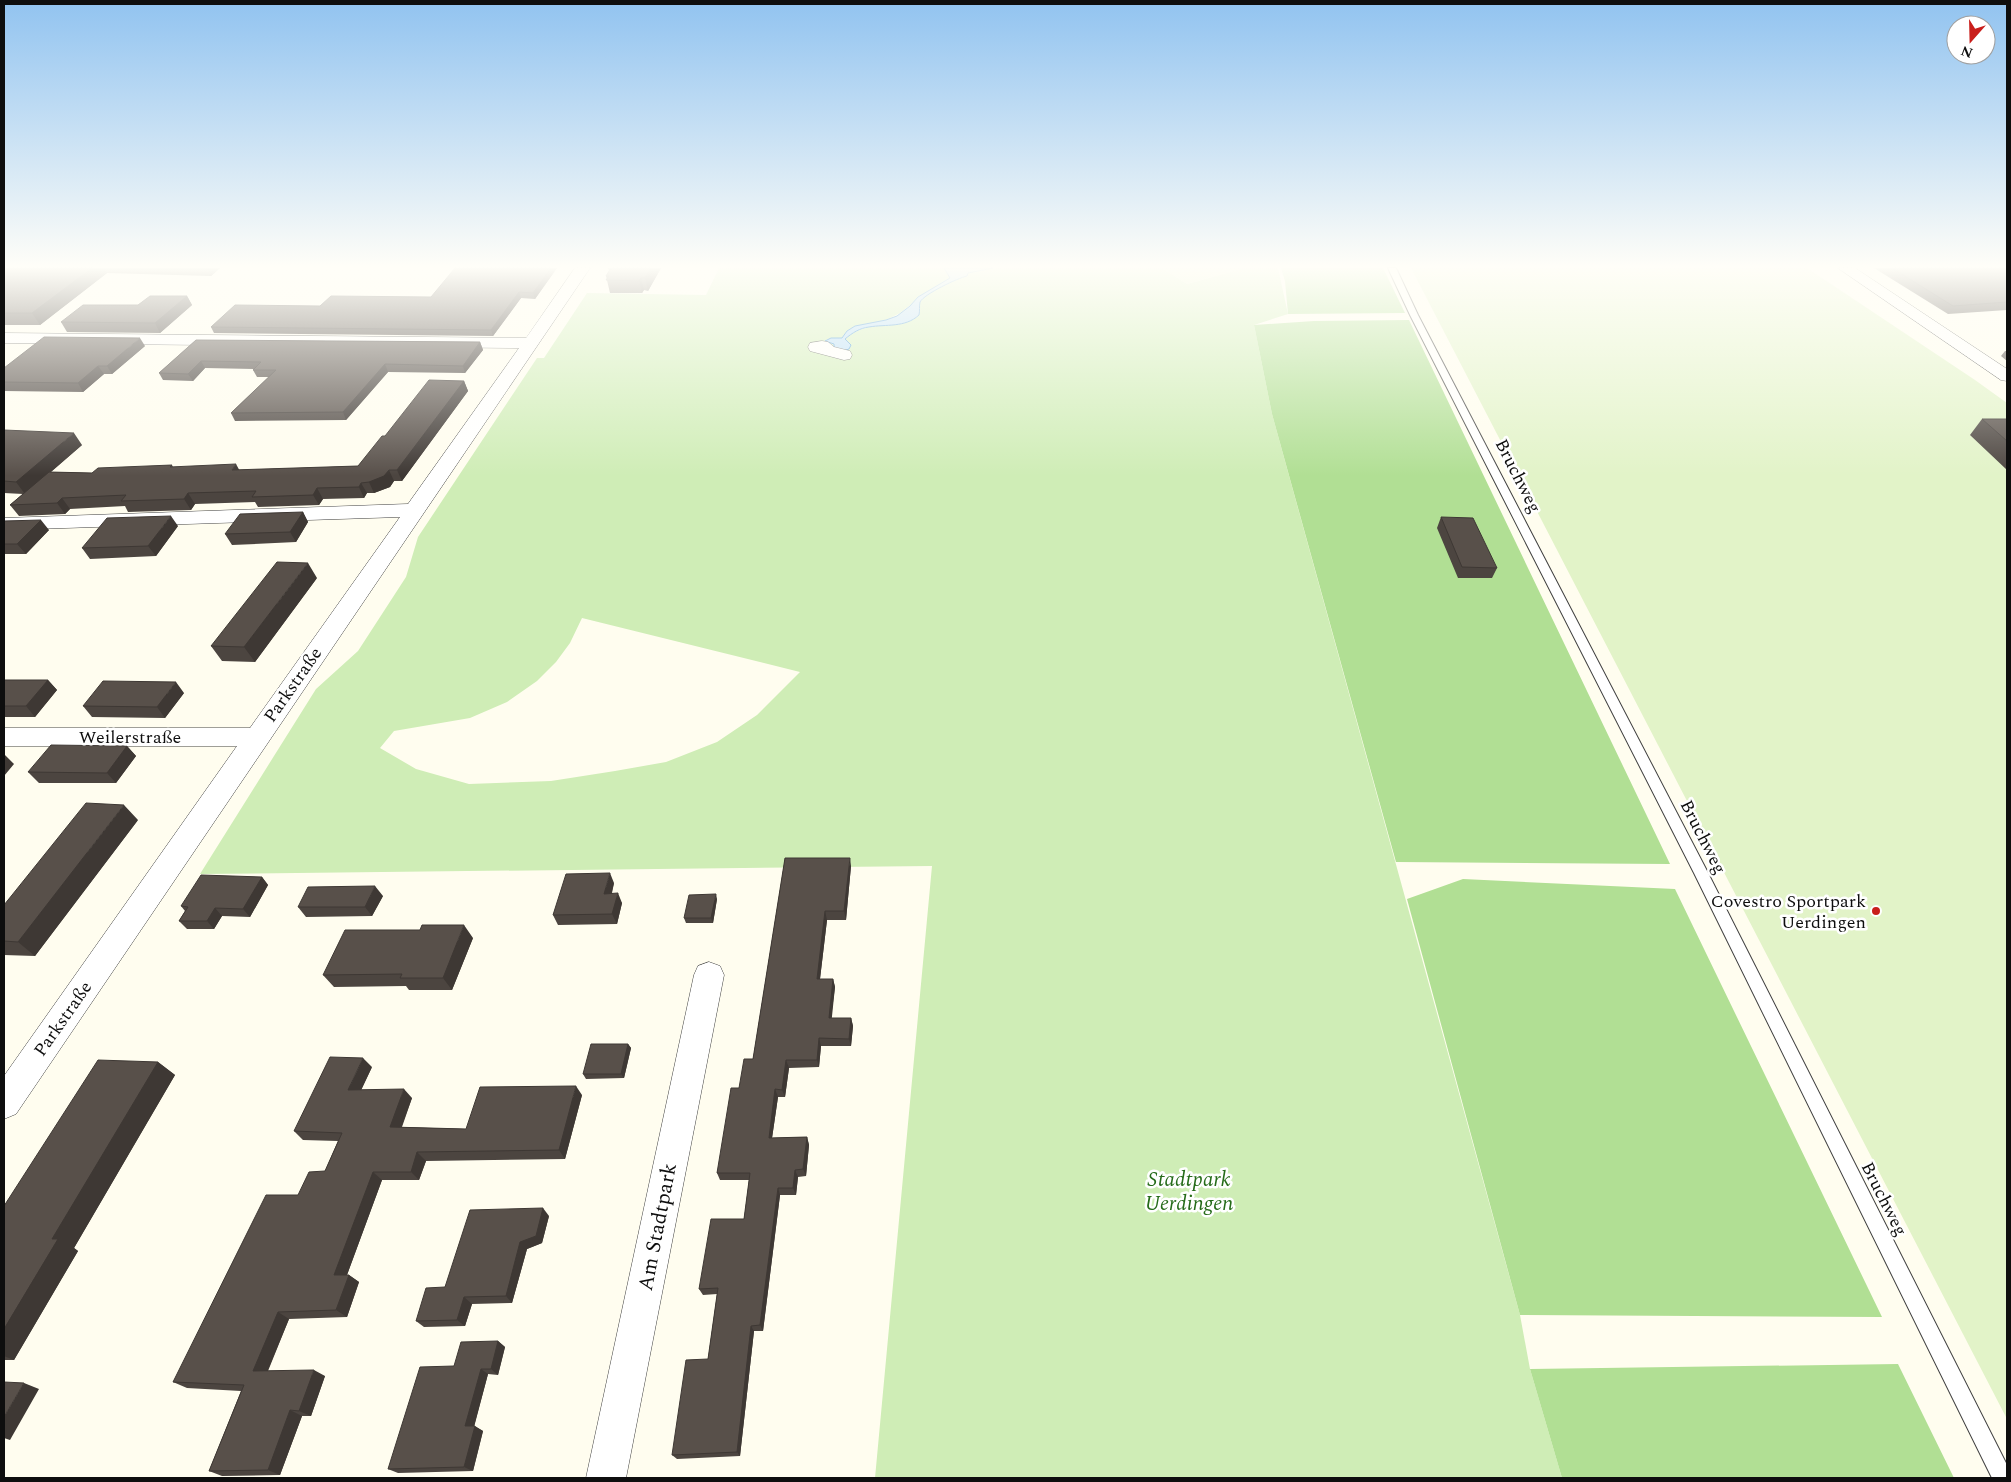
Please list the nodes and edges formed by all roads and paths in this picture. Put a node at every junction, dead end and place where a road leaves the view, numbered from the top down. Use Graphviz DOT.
graph roads {
  1 [pos="535,337"];
  2 [pos="1425,337"];
  3 [pos="1948,337"];
  4 [pos="4,338"];
  5 [pos="22,338"];
  6 [pos="531,343"];
  7 [pos="816,347"];
  8 [pos="4,353"];
  9 [pos="844,355"];
  10 [pos="2007,376"];
  11 [pos="414,510"];
  12 [pos="4,524"];
  13 [pos="257,736"];
  14 [pos="4,737"];
  15 [pos="709,975"];
  16 [pos="9,1087"];
  17 [pos="606,1478"];
  18 [pos="2003,1478"];
  1 -- 6 [label="street, Parkstraße"];
  2 -- 18 [label="lane, Bruchweg"];
  3 -- 10 [label="street"];
  4 -- 5 [label="street"];
  5 -- 6 [label="street"];
  5 -- 8 [label="street"];
  6 -- 11 [label="street, Parkstraße"];
  7 -- 9 [label="street"];
  11 -- 12 [label="street"];
  11 -- 13 [label="street, Parkstraße"];
  13 -- 14 [label="street, Weilerstraße"];
  13 -- 16 [label="street, Parkstraße"];
  15 -- 17 [label="street, Am Stadtpark"];
}
